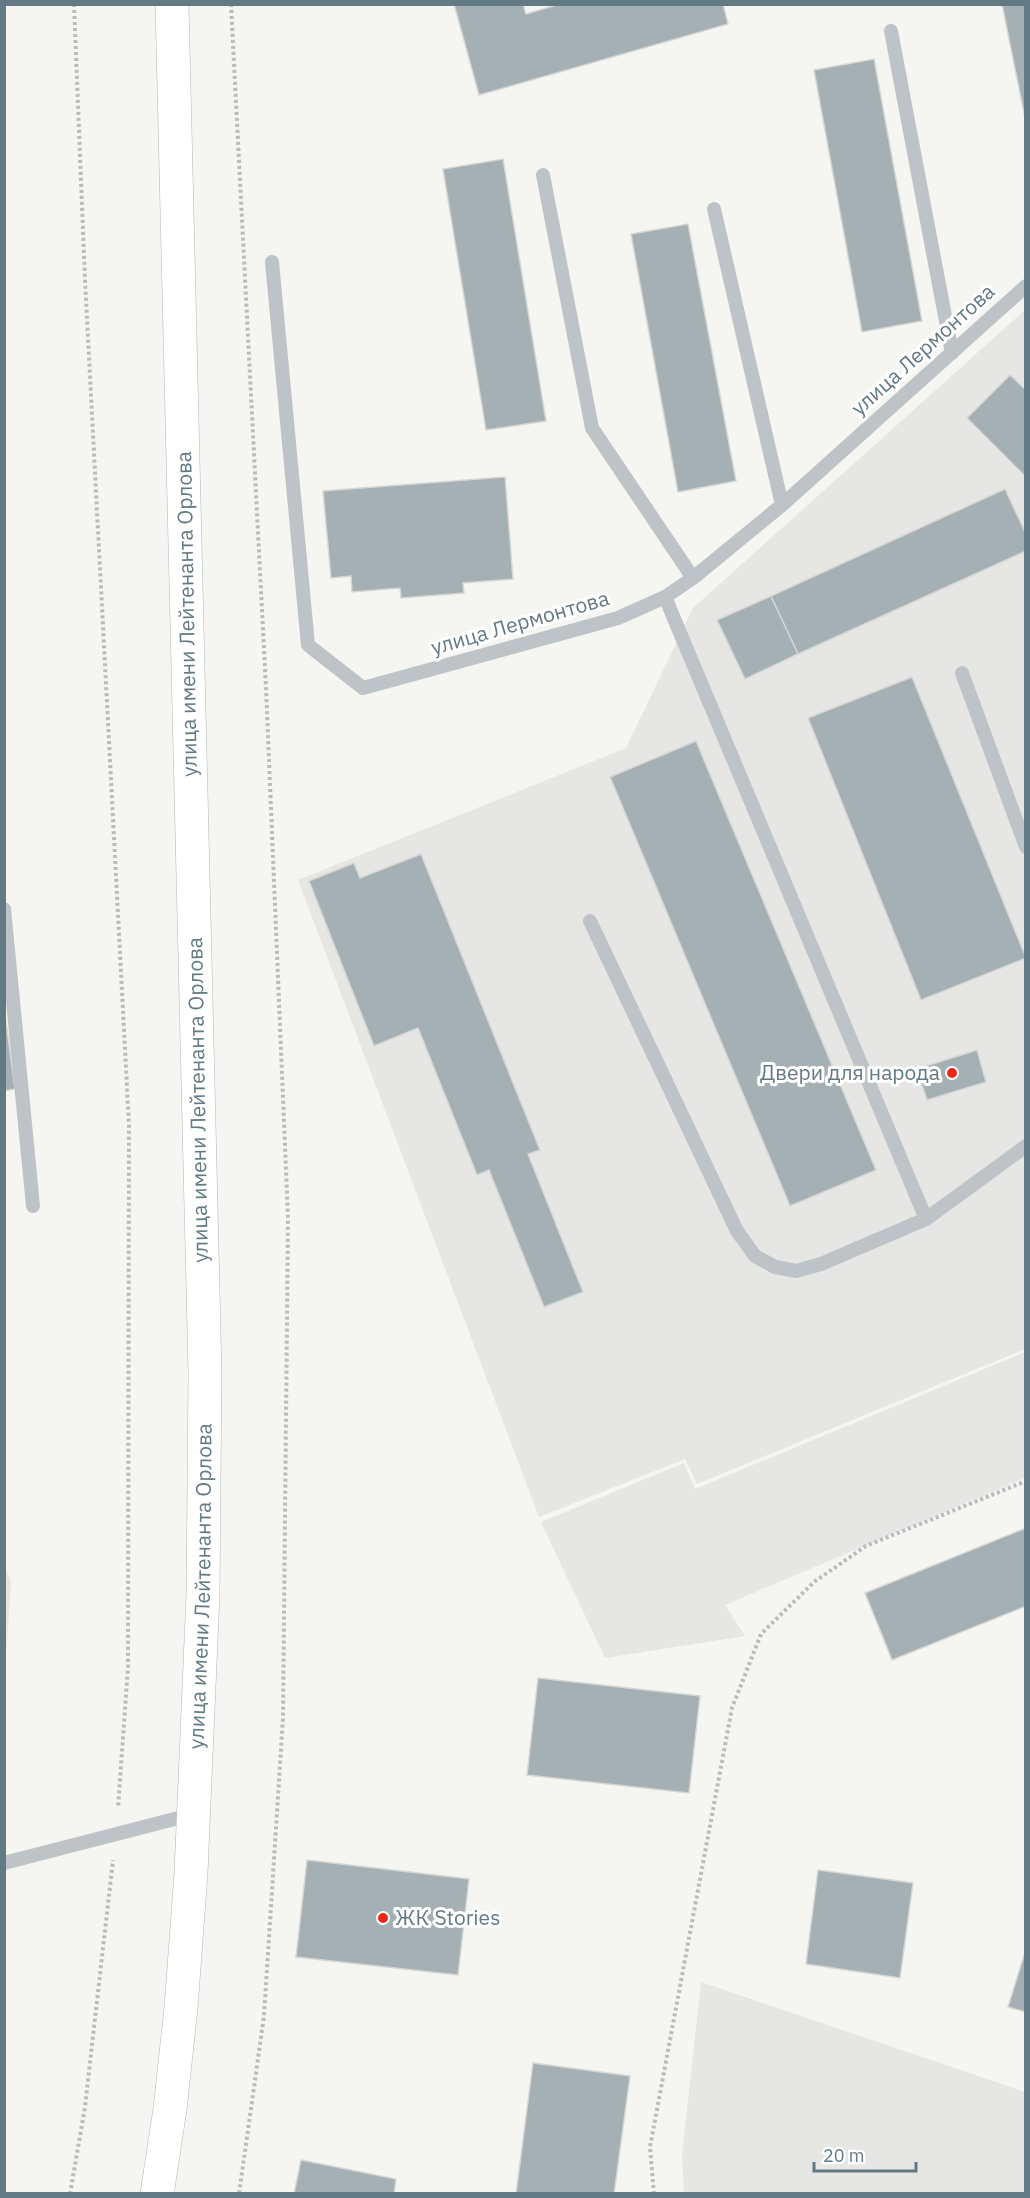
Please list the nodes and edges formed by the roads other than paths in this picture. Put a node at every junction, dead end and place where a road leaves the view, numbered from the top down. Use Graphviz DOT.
graph roads {
  1 [pos="172,4"];
  2 [pos="891,31"];
  3 [pos="543,175"];
  4 [pos="714,209"];
  5 [pos="272,262"];
  6 [pos="1026,286"];
  7 [pos="952,353"];
  8 [pos="782,505"];
  9 [pos="693,578"];
  10 [pos="665,597"];
  11 [pos="962,673"];
  12 [pos="1026,847"];
  13 [pos="4,909"];
  14 [pos="590,921"];
  15 [pos="1026,1146"];
  16 [pos="33,1206"];
  17 [pos="926,1219"];
  18 [pos="194,1814"];
  19 [pos="4,1863"];
  20 [pos="157,2193"];
  1 -- 18 [label="main road, улица имени Лейтенанта Орлова"];
  2 -- 7 [label="lane"];
  3 -- 9 [label="lane"];
  4 -- 8 [label="lane"];
  5 -- 10 [label="lane, улица Лермонтова"];
  6 -- 7 [label="lane, улица Лермонтова"];
  7 -- 8 [label="lane, улица Лермонтова"];
  8 -- 9 [label="lane, улица Лермонтова"];
  9 -- 10 [label="lane, улица Лермонтова"];
  10 -- 17 [label="lane"];
  11 -- 12 [label="lane"];
  13 -- 16 [label="lane"];
  14 -- 17 [label="lane"];
  15 -- 17 [label="lane"];
  18 -- 19 [label="lane"];
  18 -- 20 [label="main road, улица имени Лейтенанта Орлова"];
}
